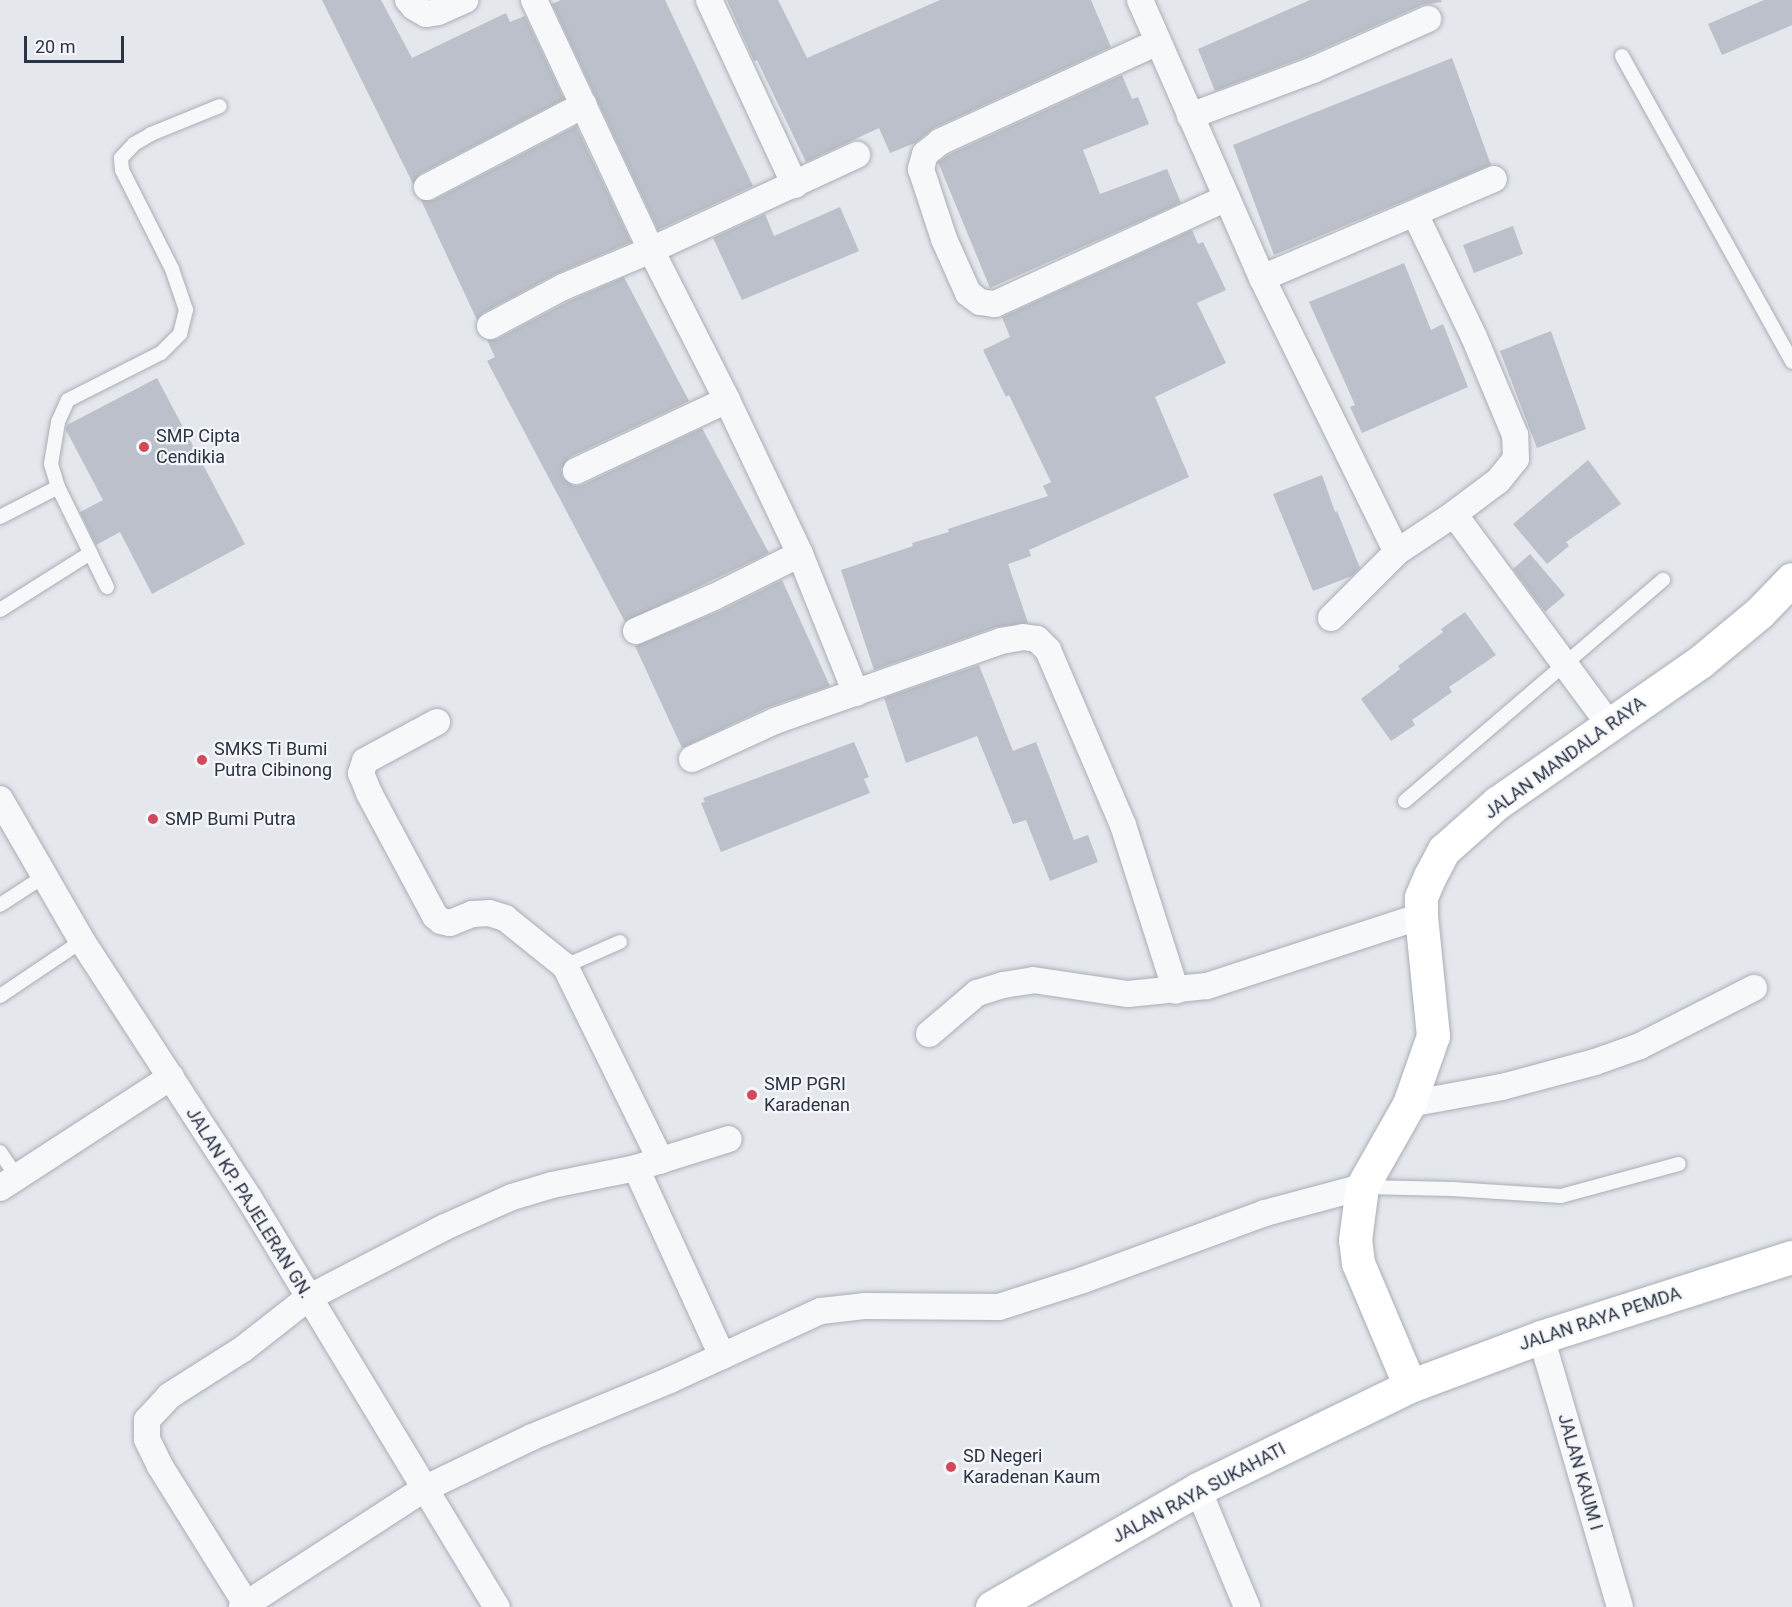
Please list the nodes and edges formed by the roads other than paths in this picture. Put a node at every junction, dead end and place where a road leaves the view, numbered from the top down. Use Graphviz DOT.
graph roads {
  1 [pos="408,0"];
  2 [pos="465,0"];
  3 [pos="534,0"];
  4 [pos="709,0"];
  5 [pos="1140,0"];
  6 [pos="1428,19"];
  7 [pos="1158,42"];
  8 [pos="1622,56"];
  9 [pos="584,105"];
  10 [pos="220,106"];
  11 [pos="1190,116"];
  12 [pos="857,155"];
  13 [pos="1494,179"];
  14 [pos="795,185"];
  15 [pos="426,187"];
  16 [pos="1227,198"];
  17 [pos="1415,214"];
  18 [pos="651,250"];
  19 [pos="1262,278"];
  20 [pos="490,326"];
  21 [pos="1792,362"];
  22 [pos="727,400"];
  23 [pos="576,471"];
  24 [pos="58,488"];
  25 [pos="1454,514"];
  26 [pos="0,518"];
  27 [pos="1397,552"];
  28 [pos="90,553"];
  29 [pos="800,554"];
  30 [pos="1792,579"];
  31 [pos="1663,580"];
  32 [pos="107,587"];
  33 [pos="0,610"];
  34 [pos="1331,618"];
  35 [pos="636,631"];
  36 [pos="1566,663"];
  37 [pos="856,693"];
  38 [pos="437,722"];
  39 [pos="1609,724"];
  40 [pos="692,759"];
  41 [pos="0,799"];
  42 [pos="1405,801"];
  43 [pos="43,877"];
  44 [pos="0,905"];
  45 [pos="1421,916"];
  46 [pos="82,941"];
  47 [pos="620,942"];
  48 [pos="565,966"];
  49 [pos="1754,988"];
  50 [pos="1176,991"];
  51 [pos="0,996"];
  52 [pos="929,1034"];
  53 [pos="171,1077"];
  54 [pos="1408,1104"];
  55 [pos="729,1139"];
  56 [pos="0,1152"];
  57 [pos="661,1161"];
  58 [pos="1680,1164"];
  59 [pos="636,1168"];
  60 [pos="9,1183"];
  61 [pos="1362,1187"];
  62 [pos="1792,1257"];
  63 [pos="308,1298"];
  64 [pos="1541,1337"];
  65 [pos="722,1356"];
  66 [pos="1410,1386"];
  67 [pos="424,1489"];
  68 [pos="1198,1489"];
  69 [pos="245,1606"];
  70 [pos="497,1607"];
  71 [pos="992,1607"];
  72 [pos="1247,1607"];
  73 [pos="1620,1607"];
  1 -- 2 [label="street"];
  3 -- 9 [label="street"];
  4 -- 14 [label="street"];
  5 -- 7 [label="street"];
  6 -- 11 [label="street"];
  7 -- 11 [label="street"];
  7 -- 16 [label="street"];
  8 -- 21 [label="lane"];
  9 -- 15 [label="street"];
  9 -- 18 [label="street"];
  10 -- 24 [label="lane"];
  11 -- 16 [label="street"];
  12 -- 14 [label="street"];
  13 -- 17 [label="street"];
  14 -- 18 [label="street"];
  16 -- 19 [label="street"];
  17 -- 19 [label="street"];
  17 -- 25 [label="street"];
  18 -- 20 [label="street"];
  18 -- 22 [label="street"];
  19 -- 27 [label="street"];
  22 -- 23 [label="street"];
  22 -- 29 [label="street"];
  24 -- 26 [label="lane"];
  24 -- 28 [label="lane"];
  25 -- 27 [label="street"];
  25 -- 36 [label="street"];
  27 -- 34 [label="street"];
  28 -- 32 [label="lane"];
  28 -- 33 [label="lane"];
  29 -- 35 [label="street"];
  29 -- 37 [label="street"];
  30 -- 39 [label="street, JALAN MANDALA RAYA"];
  31 -- 36 [label="lane"];
  36 -- 39 [label="street"];
  36 -- 42 [label="lane"];
  37 -- 40 [label="street"];
  37 -- 50 [label="street"];
  38 -- 48 [label="street"];
  39 -- 45 [label="street, JALAN MANDALA RAYA"];
  41 -- 43 [label="street, JALAN KP. PAJELERAN GN."];
  43 -- 44 [label="lane"];
  43 -- 46 [label="street, JALAN KP. PAJELERAN GN."];
  45 -- 50 [label="street"];
  45 -- 54 [label="street, JALAN MANDALA RAYA"];
  46 -- 51 [label="lane"];
  46 -- 53 [label="street, JALAN KP. PAJELERAN GN."];
  47 -- 48 [label="lane"];
  48 -- 57 [label="street"];
  49 -- 54 [label="street"];
  50 -- 52 [label="street"];
  53 -- 60 [label="street"];
  53 -- 63 [label="street, JALAN KP. PAJELERAN GN."];
  54 -- 61 [label="street, JALAN MANDALA RAYA"];
  55 -- 57 [label="street"];
  56 -- 60 [label="lane"];
  57 -- 59 [label="street"];
  58 -- 61 [label="lane"];
  59 -- 63 [label="street"];
  59 -- 65 [label="street"];
  61 -- 65 [label="street"];
  61 -- 66 [label="street, JALAN MANDALA RAYA"];
  62 -- 64 [label="street, JALAN RAYA PEMDA"];
  63 -- 67 [label="street, JALAN KP. PAJELERAN GN."];
  63 -- 69 [label="street"];
  64 -- 66 [label="street, JALAN RAYA PEMDA"];
  64 -- 73 [label="street, JALAN KAUM I"];
  65 -- 67 [label="street"];
  66 -- 68 [label="street, JALAN RAYA SUKAHATI"];
  67 -- 69 [label="street"];
  67 -- 70 [label="street, JALAN KP. PAJELERAN GN."];
  68 -- 71 [label="street, JALAN RAYA SUKAHATI"];
  68 -- 72 [label="street"];
}
